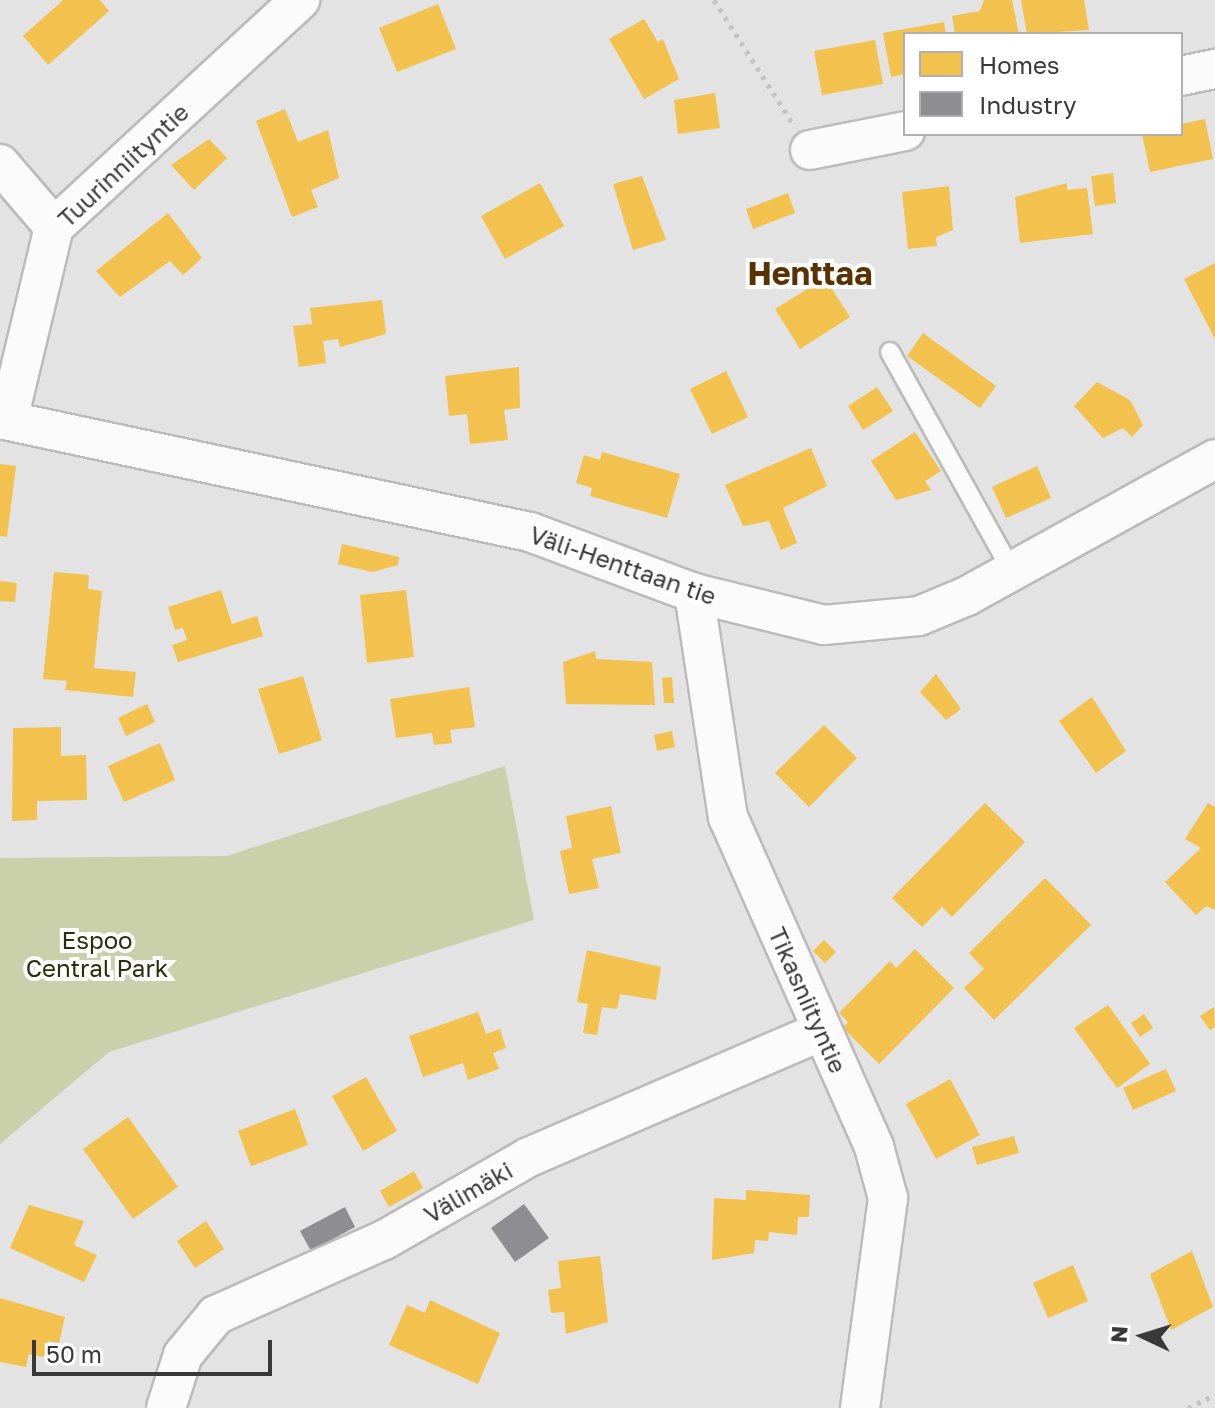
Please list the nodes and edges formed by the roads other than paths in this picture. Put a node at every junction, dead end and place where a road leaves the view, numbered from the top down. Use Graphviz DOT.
graph roads {
  1 [pos="300,0"];
  2 [pos="1215,69"];
  3 [pos="1183,76"];
  4 [pos="903,131"];
  5 [pos="810,150"];
  6 [pos="0,164"];
  7 [pos="54,227"];
  8 [pos="890,352"];
  9 [pos="4,420"];
  10 [pos="1215,459"];
  11 [pos="1011,569"];
  12 [pos="694,593"];
  13 [pos="821,1031"];
  14 [pos="166,1408"];
  15 [pos="860,1408"];
  1 -- 7 [label="street, Tuurinniityntie"];
  2 -- 3 [label="street"];
  4 -- 5 [label="street"];
  6 -- 7 [label="street"];
  7 -- 9 [label="street, Tuurinniityntie"];
  8 -- 11 [label="lane"];
  9 -- 12 [label="street, Väli-Henttaan tie"];
  10 -- 11 [label="street, Väli-Henttaan tie"];
  11 -- 12 [label="street, Väli-Henttaan tie"];
  12 -- 13 [label="street, Tikasniityntie"];
  13 -- 14 [label="street, Välimäki"];
  13 -- 15 [label="street, Tikasniityntie"];
}
